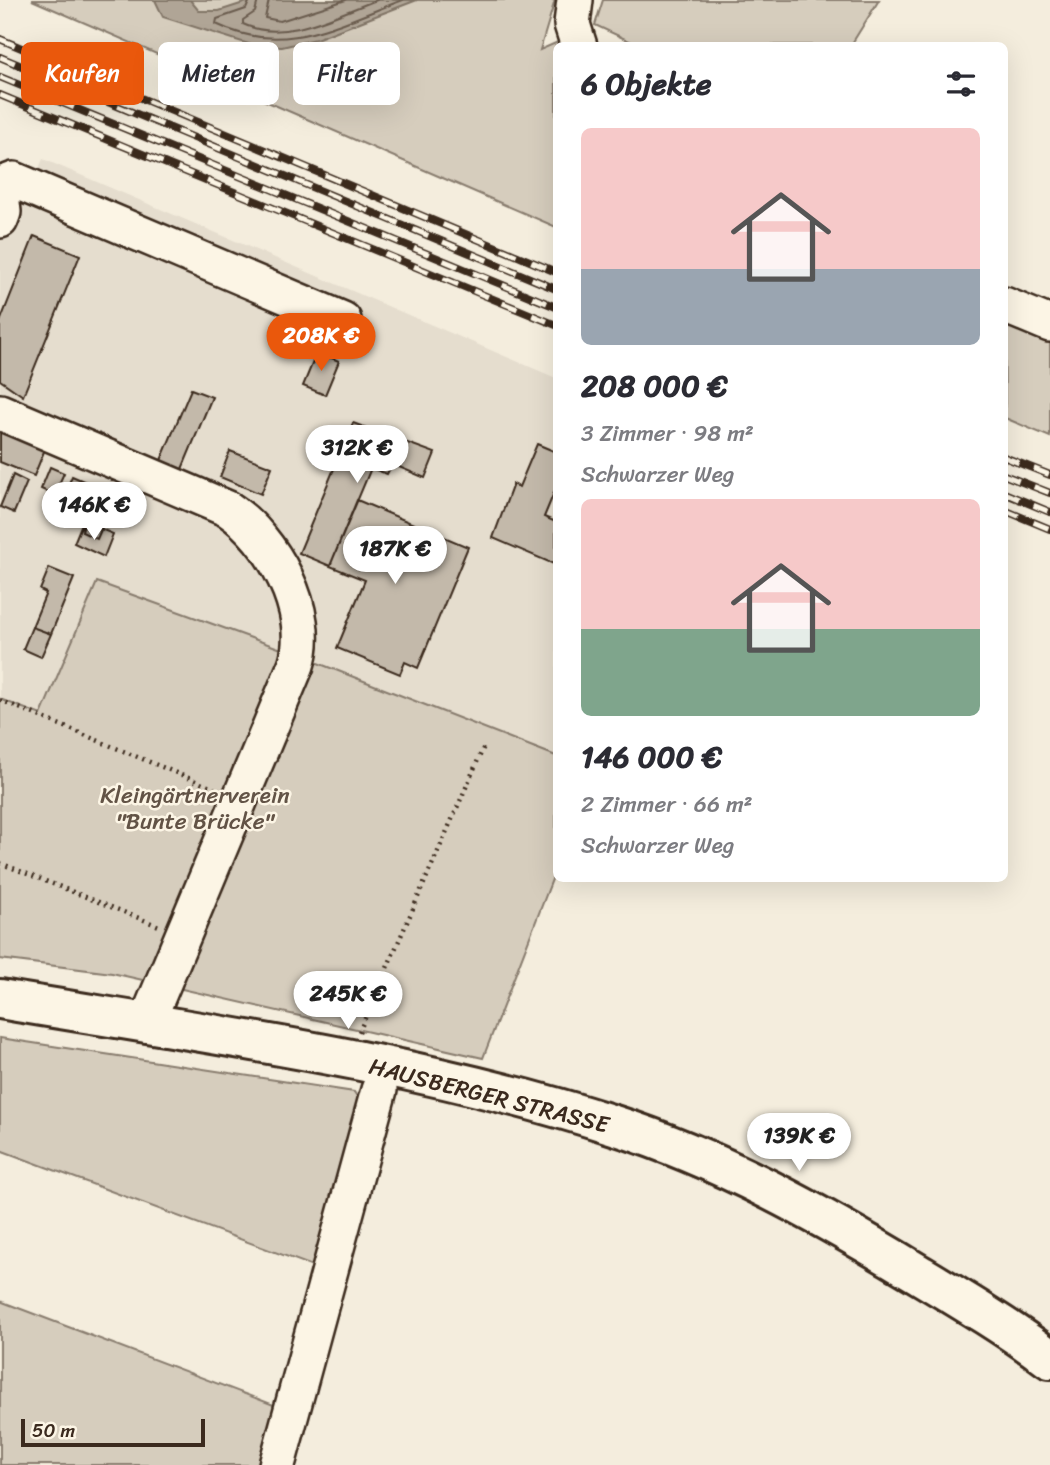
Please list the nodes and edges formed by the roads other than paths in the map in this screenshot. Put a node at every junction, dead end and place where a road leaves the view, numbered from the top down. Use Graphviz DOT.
graph roads {
  1 [pos="575,0"];
  2 [pos="578,42"];
  3 [pos="0,185"];
  4 [pos="0,220"];
  5 [pos="1008,307"];
  6 [pos="343,320"];
  7 [pos="1050,324"];
  8 [pos="0,412"];
  9 [pos="0,999"];
  10 [pos="146,1024"];
  11 [pos="379,1090"];
  12 [pos="1050,1359"];
  13 [pos="277,1465"];
  1 -- 2 [label="street"];
  3 -- 4 [label="street"];
  3 -- 6 [label="street"];
  5 -- 7 [label="street"];
  8 -- 10 [label="street"];
  9 -- 10 [label="main road, HAUSBERGER STRASSE"];
  10 -- 12 [label="main road, HAUSBERGER STRASSE"];
  11 -- 13 [label="street"];
}
